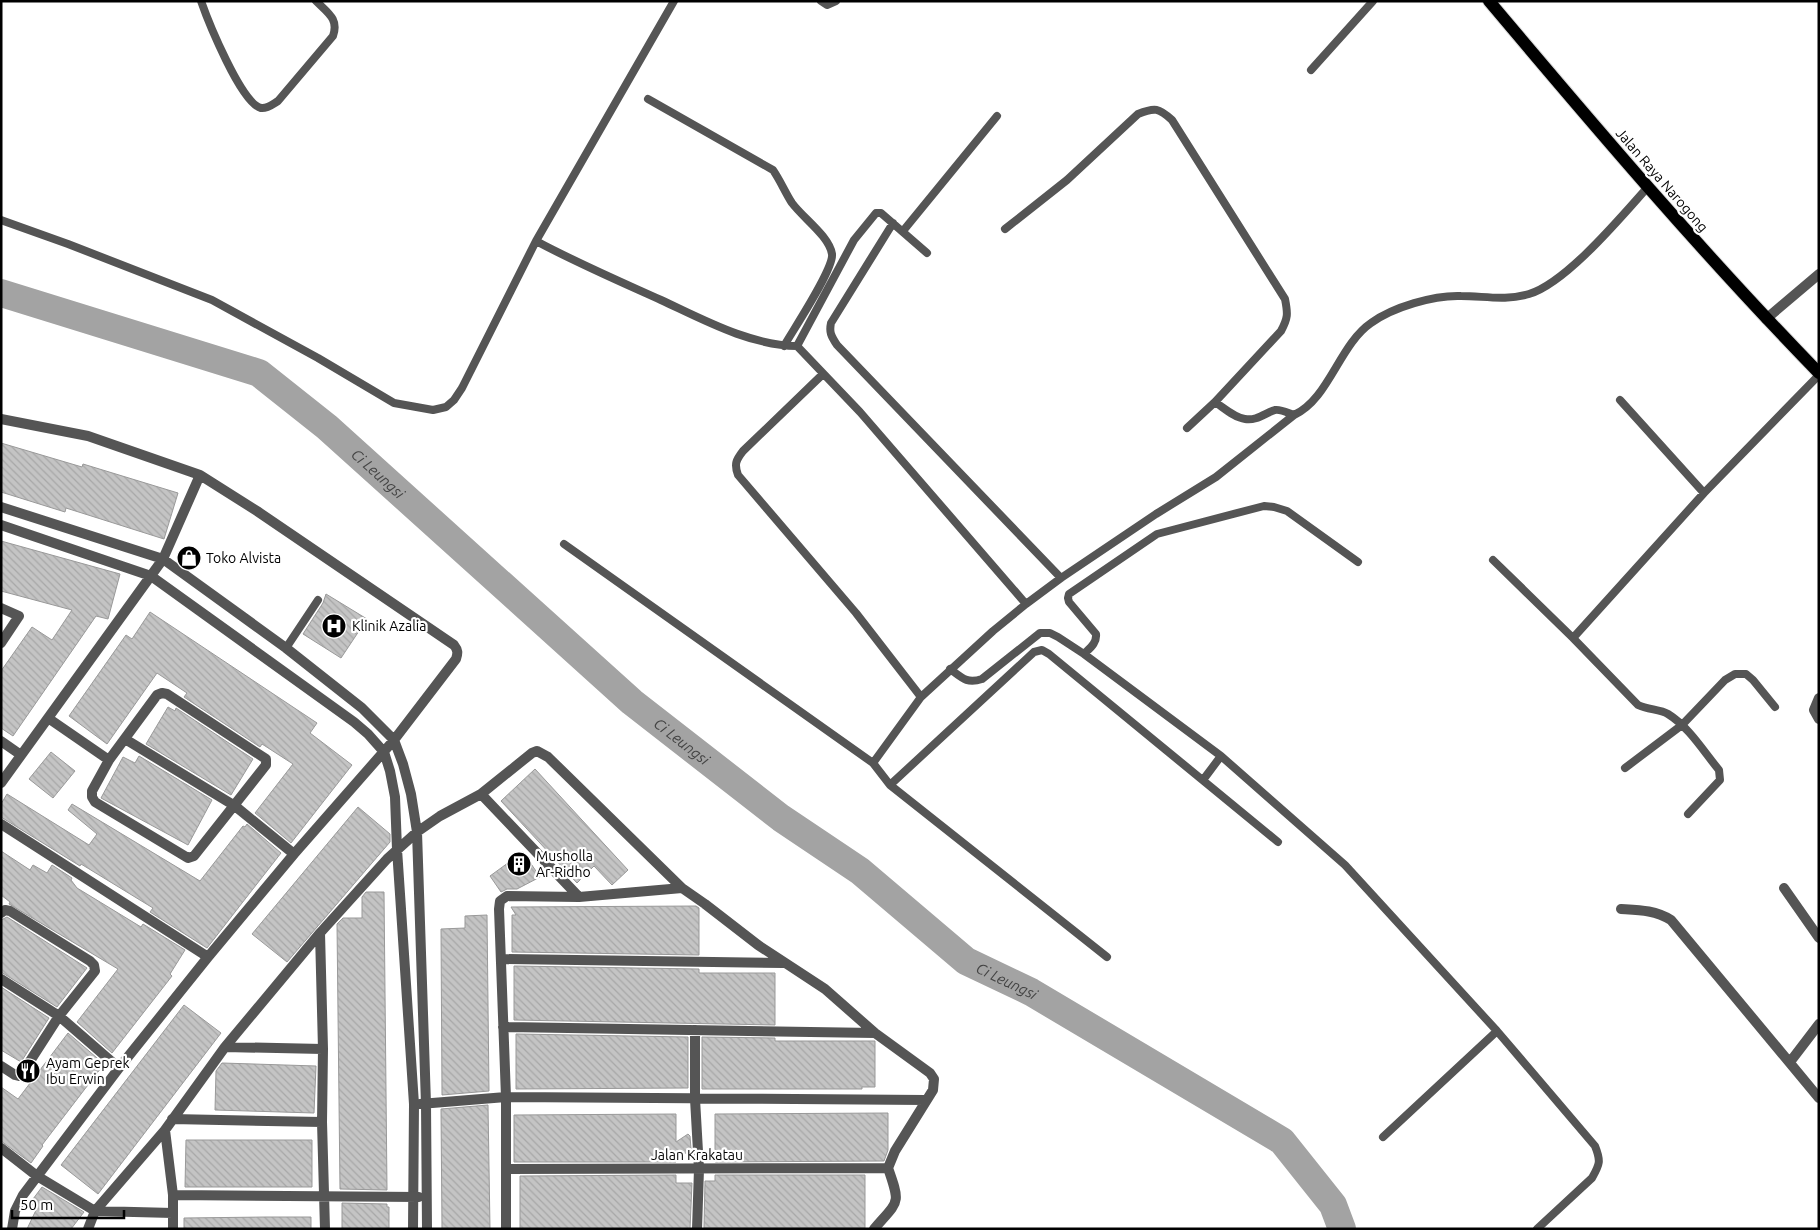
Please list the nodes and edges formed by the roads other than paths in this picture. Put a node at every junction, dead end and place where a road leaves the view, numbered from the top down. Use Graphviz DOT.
graph roads {
  1 [pos="201,1"];
  2 [pos="316,1"];
  3 [pos="674,1"];
  4 [pos="821,1"];
  5 [pos="836,1"];
  6 [pos="1373,1"];
  7 [pos="1489,1"];
  8 [pos="1311,70"];
  9 [pos="648,100"];
  10 [pos="997,116"];
  11 [pos="1647,188"];
  12 [pos="1,220"];
  13 [pos="893,223"];
  14 [pos="1005,229"];
  15 [pos="903,231"];
  16 [pos="536,241"];
  17 [pos="927,253"];
  18 [pos="1819,274"];
  19 [pos="1766,319"];
  20 [pos="784,346"];
  21 [pos="798,346"];
  22 [pos="823,374"];
  23 [pos="1819,374"];
  24 [pos="1620,400"];
  25 [pos="1214,402"];
  26 [pos="1294,415"];
  27 [pos="1,419"];
  28 [pos="1187,428"];
  29 [pos="200,475"];
  30 [pos="1704,493"];
  31 [pos="1,507"];
  32 [pos="1,525"];
  33 [pos="564,544"];
  34 [pos="163,559"];
  35 [pos="1493,560"];
  36 [pos="1358,562"];
  37 [pos="151,576"];
  38 [pos="1061,578"];
  39 [pos="318,600"];
  40 [pos="1026,604"];
  41 [pos="1,608"];
  42 [pos="1573,638"];
  43 [pos="1,643"];
  44 [pos="286,648"];
  45 [pos="1084,654"];
  46 [pos="950,669"];
  47 [pos="921,697"];
  48 [pos="1819,698"];
  49 [pos="1775,707"];
  50 [pos="48,718"];
  51 [pos="1819,719"];
  52 [pos="1682,725"];
  53 [pos="124,739"];
  54 [pos="394,740"];
  55 [pos="1,741"];
  56 [pos="384,752"];
  57 [pos="21,755"];
  58 [pos="1220,756"];
  59 [pos="109,760"];
  60 [pos="874,763"];
  61 [pos="1625,768"];
  62 [pos="1202,780"];
  63 [pos="1,783"];
  64 [pos="890,784"];
  65 [pos="481,794"];
  66 [pos="234,806"];
  67 [pos="1688,814"];
  68 [pos="1,824"];
  69 [pos="417,832"];
  70 [pos="1278,842"];
  71 [pos="397,849"];
  72 [pos="294,854"];
  73 [pos="682,888"];
  74 [pos="1784,888"];
  75 [pos="579,896"];
  76 [pos="1621,909"];
  77 [pos="1,913"];
  78 [pos="320,933"];
  79 [pos="1819,938"];
  80 [pos="208,957"];
  81 [pos="1107,957"];
  82 [pos="501,960"];
  83 [pos="783,962"];
  84 [pos="1,979"];
  85 [pos="58,1016"];
  86 [pos="1819,1024"];
  87 [pos="503,1028"];
  88 [pos="695,1030"];
  89 [pos="1497,1032"];
  90 [pos="875,1033"];
  91 [pos="225,1047"];
  92 [pos="323,1049"];
  93 [pos="1790,1062"];
  94 [pos="1,1066"];
  95 [pos="119,1068"];
  96 [pos="506,1097"];
  97 [pos="695,1098"];
  98 [pos="1819,1098"];
  99 [pos="926,1100"];
  100 [pos="414,1104"];
  101 [pos="426,1104"];
  102 [pos="172,1119"];
  103 [pos="322,1122"];
  104 [pos="165,1130"];
  105 [pos="1383,1137"];
  106 [pos="1,1148"];
  107 [pos="888,1168"];
  108 [pos="506,1169"];
  109 [pos="699,1169"];
  110 [pos="37,1176"];
  111 [pos="173,1195"];
  112 [pos="325,1196"];
  113 [pos="413,1197"];
  114 [pos="426,1197"];
  115 [pos="94,1211"];
  116 [pos="173,1213"];
  117 [pos="12,1229"];
  118 [pos="88,1229"];
  119 [pos="173,1229"];
  120 [pos="325,1229"];
  121 [pos="413,1229"];
  122 [pos="427,1229"];
  123 [pos="506,1229"];
  124 [pos="696,1229"];
  125 [pos="874,1229"];
  126 [pos="1537,1229"];
  1 -- 2 [label="lane"];
  3 -- 16 [label="lane"];
  4 -- 5 [label="lane"];
  6 -- 8 [label="lane"];
  7 -- 11 [label="main road, Jalan Raya Narogong"];
  9 -- 20 [label="lane"];
  10 -- 15 [label="lane"];
  11 -- 19 [label="main road, Jalan Raya Narogong"];
  11 -- 26 [label="lane"];
  12 -- 16 [label="lane"];
  13 -- 15 [label="lane"];
  13 -- 21 [label="lane"];
  13 -- 38 [label="lane"];
  14 -- 25 [label="lane"];
  15 -- 17 [label="lane"];
  16 -- 20 [label="lane"];
  18 -- 19 [label="street"];
  19 -- 23 [label="main road, Jalan Raya Narogong"];
  20 -- 21 [label="lane"];
  21 -- 22 [label="lane"];
  22 -- 40 [label="lane"];
  22 -- 47 [label="lane"];
  23 -- 30 [label="lane"];
  24 -- 30 [label="lane"];
  25 -- 26 [label="lane"];
  25 -- 28 [label="lane"];
  26 -- 38 [label="lane"];
  27 -- 29 [label="street"];
  29 -- 34 [label="street"];
  29 -- 54 [label="street"];
  30 -- 42 [label="lane"];
  31 -- 34 [label="street"];
  32 -- 37 [label="street"];
  33 -- 60 [label="lane"];
  34 -- 37 [label="street"];
  34 -- 44 [label="street"];
  35 -- 42 [label="lane"];
  36 -- 45 [label="lane"];
  37 -- 50 [label="street"];
  37 -- 56 [label="street"];
  38 -- 40 [label="lane"];
  39 -- 44 [label="lane"];
  40 -- 46 [label="lane"];
  41 -- 43 [label="street"];
  42 -- 52 [label="lane"];
  44 -- 54 [label="street"];
  45 -- 46 [label="lane"];
  45 -- 58 [label="lane"];
  46 -- 47 [label="lane"];
  47 -- 60 [label="lane"];
  48 -- 51 [label="street"];
  49 -- 52 [label="lane"];
  50 -- 57 [label="street"];
  50 -- 59 [label="street"];
  52 -- 61 [label="lane"];
  52 -- 67 [label="lane"];
  53 -- 59 [label="street"];
  53 -- 66 [label="street"];
  53 -- 66 [label="street"];
  54 -- 56 [label="street"];
  54 -- 69 [label="street"];
  55 -- 57 [label="street"];
  56 -- 71 [label="street"];
  56 -- 72 [label="street"];
  57 -- 63 [label="street"];
  58 -- 62 [label="lane"];
  58 -- 89 [label="lane"];
  59 -- 66 [label="street"];
  60 -- 64 [label="lane"];
  62 -- 64 [label="lane"];
  62 -- 70 [label="lane"];
  64 -- 81 [label="lane"];
  65 -- 69 [label="street"];
  65 -- 73 [label="street"];
  65 -- 75 [label="street"];
  66 -- 72 [label="street"];
  68 -- 80 [label="street"];
  69 -- 71 [label="street"];
  69 -- 101 [label="street"];
  71 -- 78 [label="street"];
  71 -- 100 [label="street"];
  72 -- 80 [label="street"];
  73 -- 75 [label="street"];
  73 -- 83 [label="street"];
  74 -- 79 [label="street"];
  75 -- 82 [label="street"];
  76 -- 93 [label="street"];
  77 -- 85 [label="street"];
  78 -- 91 [label="street"];
  78 -- 92 [label="street"];
  80 -- 95 [label="street"];
  82 -- 83 [label="street"];
  82 -- 87 [label="street"];
  83 -- 90 [label="street"];
  84 -- 85 [label="street"];
  85 -- 94 [label="street"];
  85 -- 95 [label="street"];
  86 -- 93 [label="street"];
  87 -- 88 [label="street"];
  87 -- 96 [label="street"];
  88 -- 90 [label="street"];
  88 -- 97 [label="street"];
  89 -- 105 [label="lane"];
  89 -- 126 [label="lane"];
  90 -- 99 [label="street"];
  91 -- 92 [label="street"];
  91 -- 102 [label="street"];
  92 -- 103 [label="street"];
  93 -- 98 [label="street"];
  95 -- 110 [label="street"];
  96 -- 97 [label="street"];
  96 -- 101 [label="street"];
  96 -- 108 [label="street"];
  97 -- 99 [label="street"];
  97 -- 109 [label="street"];
  99 -- 107 [label="street"];
  100 -- 101 [label="street"];
  100 -- 113 [label="street"];
  101 -- 114 [label="street"];
  102 -- 103 [label="street"];
  102 -- 104 [label="street"];
  103 -- 112 [label="street"];
  104 -- 111 [label="street"];
  104 -- 115 [label="street"];
  106 -- 110 [label="street"];
  107 -- 109 [label="street, Jalan Krakatau"];
  107 -- 125 [label="street"];
  108 -- 109 [label="street, Jalan Krakatau"];
  108 -- 123 [label="street"];
  109 -- 124 [label="street"];
  110 -- 115 [label="street"];
  110 -- 117 [label="street"];
  111 -- 112 [label="street"];
  111 -- 116 [label="street"];
  112 -- 113 [label="street"];
  112 -- 120 [label="street"];
  113 -- 114 [label="street"];
  113 -- 121 [label="street"];
  114 -- 122 [label="street"];
  115 -- 116 [label="street"];
  115 -- 118 [label="street"];
  116 -- 119 [label="street"];
}
